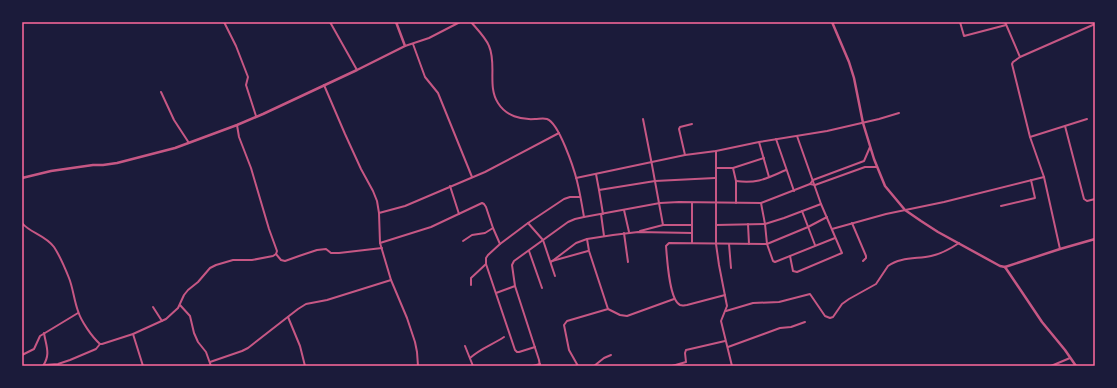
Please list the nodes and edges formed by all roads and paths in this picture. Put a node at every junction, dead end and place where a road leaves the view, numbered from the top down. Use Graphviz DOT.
graph roads {
  1 [pos="224,22"];
  2 [pos="330,22"];
  3 [pos="396,22"];
  4 [pos="460,22"];
  5 [pos="471,22"];
  6 [pos="832,22"];
  7 [pos="960,22"];
  8 [pos="1005,23"];
  9 [pos="1095,24"];
  10 [pos="413,44"];
  11 [pos="405,46"];
  12 [pos="1020,57"];
  13 [pos="357,70"];
  14 [pos="324,85"];
  15 [pos="161,92"];
  16 [pos="899,113"];
  17 [pos="256,116"];
  18 [pos="1088,119"];
  19 [pos="642,120"];
  20 [pos="863,123"];
  21 [pos="692,124"];
  22 [pos="237,125"];
  23 [pos="1065,126"];
  24 [pos="559,133"];
  25 [pos="797,136"];
  26 [pos="1030,137"];
  27 [pos="776,139"];
  28 [pos="759,142"];
  29 [pos="189,143"];
  30 [pos="870,145"];
  31 [pos="716,151"];
  32 [pos="685,156"];
  33 [pos="764,158"];
  34 [pos="652,162"];
  35 [pos="863,162"];
  36 [pos="865,167"];
  37 [pos="877,167"];
  38 [pos="716,168"];
  39 [pos="733,168"];
  40 [pos="786,170"];
  41 [pos="596,174"];
  42 [pos="472,177"];
  43 [pos="770,177"];
  44 [pos="1044,177"];
  45 [pos="22,178"];
  46 [pos="576,178"];
  47 [pos="716,178"];
  48 [pos="736,180"];
  49 [pos="813,180"];
  50 [pos="1031,180"];
  51 [pos="655,181"];
  52 [pos="810,184"];
  53 [pos="815,185"];
  54 [pos="450,186"];
  55 [pos="599,190"];
  56 [pos="794,191"];
  57 [pos="580,197"];
  58 [pos="1095,199"];
  59 [pos="660,203"];
  60 [pos="692,203"];
  61 [pos="716,203"];
  62 [pos="736,203"];
  63 [pos="761,203"];
  64 [pos="821,204"];
  65 [pos="1000,206"];
  66 [pos="624,210"];
  67 [pos="905,210"];
  68 [pos="802,211"];
  69 [pos="379,213"];
  70 [pos="459,214"];
  71 [pos="602,214"];
  72 [pos="584,217"];
  73 [pos="827,217"];
  74 [pos="22,223"];
  75 [pos="528,223"];
  76 [pos="852,223"];
  77 [pos="748,224"];
  78 [pos="765,224"];
  79 [pos="663,225"];
  80 [pos="692,225"];
  81 [pos="716,225"];
  82 [pos="808,227"];
  83 [pos="493,228"];
  84 [pos="832,229"];
  85 [pos="629,232"];
  86 [pos="638,232"];
  87 [pos="624,233"];
  88 [pos="692,233"];
  89 [pos="604,236"];
  90 [pos="835,238"];
  91 [pos="587,239"];
  92 [pos="1095,239"];
  93 [pos="463,240"];
  94 [pos="543,240"];
  95 [pos="380,243"];
  96 [pos="692,243"];
  97 [pos="959,243"];
  98 [pos="500,244"];
  99 [pos="716,244"];
  100 [pos="729,244"];
  101 [pos="749,244"];
  102 [pos="767,244"];
  103 [pos="815,245"];
  104 [pos="382,248"];
  105 [pos="1060,249"];
  106 [pos="528,251"];
  107 [pos="589,251"];
  108 [pos="276,254"];
  109 [pos="790,256"];
  110 [pos="863,261"];
  111 [pos="551,262"];
  112 [pos="628,262"];
  113 [pos="486,264"];
  114 [pos="1005,267"];
  115 [pos="731,268"];
  116 [pos="555,276"];
  117 [pos="391,280"];
  118 [pos="471,286"];
  119 [pos="516,286"];
  120 [pos="542,288"];
  121 [pos="496,293"];
  122 [pos="726,295"];
  123 [pos="675,299"];
  124 [pos="180,305"];
  125 [pos="153,307"];
  126 [pos="608,309"];
  127 [pos="726,311"];
  128 [pos="79,313"];
  129 [pos="288,317"];
  130 [pos="162,321"];
  131 [pos="805,322"];
  132 [pos="44,333"];
  133 [pos="133,334"];
  134 [pos="504,337"];
  135 [pos="726,341"];
  136 [pos="100,344"];
  137 [pos="465,346"];
  138 [pos="535,347"];
  139 [pos="728,347"];
  140 [pos="22,355"];
  141 [pos="611,355"];
  142 [pos="1071,357"];
  143 [pos="470,358"];
  144 [pos="210,362"];
  145 [pos="43,365"];
  146 [pos="540,365"];
  147 [pos="143,366"];
  148 [pos="211,366"];
  149 [pos="305,366"];
  150 [pos="418,366"];
  151 [pos="473,366"];
  152 [pos="532,366"];
  153 [pos="578,366"];
  154 [pos="594,366"];
  155 [pos="672,366"];
  156 [pos="732,366"];
  157 [pos="1051,366"];
  158 [pos="1076,366"];
  1 -- 17 [label="street"];
  2 -- 13 [label="street"];
  3 -- 11 [label="street"];
  4 -- 10 [label="street"];
  5 -- 24 [label="street"];
  6 -- 20 [label="street"];
  7 -- 8 [label="street"];
  8 -- 12 [label="street"];
  9 -- 12 [label="street"];
  10 -- 11 [label="street"];
  10 -- 42 [label="street"];
  11 -- 13 [label="street"];
  12 -- 26 [label="street"];
  13 -- 14 [label="street"];
  14 -- 17 [label="street"];
  14 -- 69 [label="street"];
  15 -- 29 [label="street"];
  16 -- 20 [label="street"];
  17 -- 22 [label="street"];
  18 -- 23 [label="street"];
  19 -- 34 [label="street"];
  20 -- 25 [label="street"];
  20 -- 30 [label="street"];
  21 -- 32 [label="street"];
  22 -- 29 [label="street"];
  22 -- 108 [label="street"];
  23 -- 26 [label="street"];
  23 -- 58 [label="street"];
  24 -- 42 [label="street"];
  24 -- 46 [label="street"];
  25 -- 27 [label="street"];
  25 -- 49 [label="street"];
  26 -- 44 [label="street"];
  27 -- 28 [label="street"];
  27 -- 40 [label="street"];
  28 -- 31 [label="street"];
  28 -- 33 [label="street"];
  29 -- 45 [label="street"];
  30 -- 35 [label="street"];
  30 -- 37 [label="street"];
  31 -- 32 [label="street"];
  31 -- 38 [label="street"];
  32 -- 34 [label="street"];
  33 -- 39 [label="street"];
  33 -- 43 [label="street"];
  34 -- 41 [label="street"];
  34 -- 51 [label="street"];
  35 -- 36 [label="street"];
  35 -- 49 [label="street"];
  36 -- 37 [label="street"];
  36 -- 53 [label="street"];
  37 -- 67 [label="street"];
  38 -- 39 [label="street"];
  38 -- 47 [label="street"];
  39 -- 48 [label="street"];
  40 -- 43 [label="street"];
  40 -- 56 [label="street"];
  41 -- 46 [label="street"];
  41 -- 55 [label="street"];
  42 -- 54 [label="street"];
  43 -- 48 [label="street"];
  44 -- 50 [label="street"];
  44 -- 105 [label="street"];
  46 -- 57 [label="street"];
  47 -- 51 [label="street"];
  47 -- 61 [label="street"];
  48 -- 62 [label="street"];
  49 -- 52 [label="street"];
  49 -- 53 [label="street"];
  50 -- 65 [label="street"];
  50 -- 67 [label="street"];
  51 -- 55 [label="street"];
  51 -- 59 [label="street"];
  52 -- 53 [label="street"];
  52 -- 56 [label="street"];
  53 -- 64 [label="street"];
  54 -- 69 [label="street"];
  54 -- 70 [label="street"];
  55 -- 71 [label="street"];
  56 -- 63 [label="street"];
  57 -- 72 [label="street"];
  57 -- 75 [label="street"];
  59 -- 60 [label="street"];
  59 -- 66 [label="street"];
  59 -- 79 [label="street"];
  60 -- 61 [label="street"];
  60 -- 80 [label="street"];
  61 -- 62 [label="street"];
  61 -- 81 [label="street"];
  62 -- 63 [label="street"];
  63 -- 78 [label="street"];
  64 -- 68 [label="street"];
  64 -- 73 [label="street"];
  66 -- 71 [label="street"];
  66 -- 85 [label="street"];
  67 -- 76 [label="street"];
  67 -- 97 [label="street"];
  68 -- 78 [label="street"];
  68 -- 82 [label="street"];
  69 -- 95 [label="street"];
  70 -- 83 [label="street"];
  70 -- 95 [label="street"];
  71 -- 72 [label="street"];
  71 -- 89 [label="street"];
  72 -- 94 [label="street"];
  73 -- 82 [label="street"];
  73 -- 84 [label="street"];
  74 -- 128 [label="street"];
  75 -- 94 [label="street"];
  75 -- 98 [label="street"];
  76 -- 84 [label="street"];
  76 -- 110 [label="street"];
  77 -- 78 [label="street"];
  77 -- 81 [label="street"];
  77 -- 101 [label="street"];
  78 -- 102 [label="street"];
  79 -- 80 [label="street"];
  79 -- 86 [label="street"];
  80 -- 88 [label="street"];
  81 -- 99 [label="street"];
  82 -- 102 [label="street"];
  82 -- 103 [label="street"];
  83 -- 93 [label="street"];
  83 -- 98 [label="street"];
  84 -- 90 [label="street"];
  85 -- 86 [label="street"];
  85 -- 87 [label="street"];
  86 -- 88 [label="street"];
  87 -- 89 [label="street"];
  87 -- 112 [label="street"];
  88 -- 96 [label="street"];
  89 -- 91 [label="street"];
  90 -- 103 [label="street"];
  90 -- 109 [label="street"];
  91 -- 107 [label="street"];
  91 -- 111 [label="street"];
  92 -- 105 [label="street"];
  94 -- 106 [label="street"];
  94 -- 111 [label="street"];
  95 -- 104 [label="street"];
  96 -- 99 [label="street"];
  96 -- 123 [label="street"];
  97 -- 114 [label="street"];
  97 -- 127 [label="street"];
  98 -- 113 [label="street"];
  99 -- 100 [label="street"];
  99 -- 122 [label="street"];
  100 -- 101 [label="street"];
  100 -- 115 [label="street"];
  101 -- 102 [label="street"];
  102 -- 109 [label="street"];
  103 -- 109 [label="street"];
  104 -- 108 [label="street"];
  104 -- 117 [label="street"];
  105 -- 114 [label="street"];
  106 -- 119 [label="street"];
  106 -- 120 [label="street"];
  107 -- 111 [label="street"];
  107 -- 126 [label="street"];
  108 -- 124 [label="street"];
  111 -- 116 [label="street"];
  113 -- 118 [label="street"];
  113 -- 121 [label="street"];
  114 -- 142 [label="street"];
  117 -- 129 [label="street"];
  117 -- 150 [label="street"];
  119 -- 121 [label="street"];
  119 -- 138 [label="street"];
  121 -- 138 [label="street"];
  122 -- 123 [label="street"];
  122 -- 127 [label="street"];
  123 -- 126 [label="street"];
  124 -- 130 [label="street"];
  124 -- 144 [label="street"];
  125 -- 130 [label="street"];
  126 -- 153 [label="street"];
  127 -- 135 [label="street"];
  128 -- 132 [label="street"];
  128 -- 136 [label="street"];
  129 -- 144 [label="street"];
  129 -- 149 [label="street"];
  130 -- 133 [label="street"];
  131 -- 139 [label="street"];
  132 -- 140 [label="street"];
  132 -- 145 [label="street"];
  133 -- 136 [label="street"];
  133 -- 147 [label="street"];
  134 -- 143 [label="street"];
  135 -- 139 [label="street"];
  135 -- 155 [label="street"];
  136 -- 145 [label="street"];
  137 -- 143 [label="street"];
  138 -- 146 [label="street"];
  139 -- 156 [label="street"];
  141 -- 154 [label="street"];
  142 -- 157 [label="street"];
  142 -- 158 [label="street"];
  143 -- 151 [label="street"];
  144 -- 148 [label="street"];
  146 -- 152 [label="street"];
}
